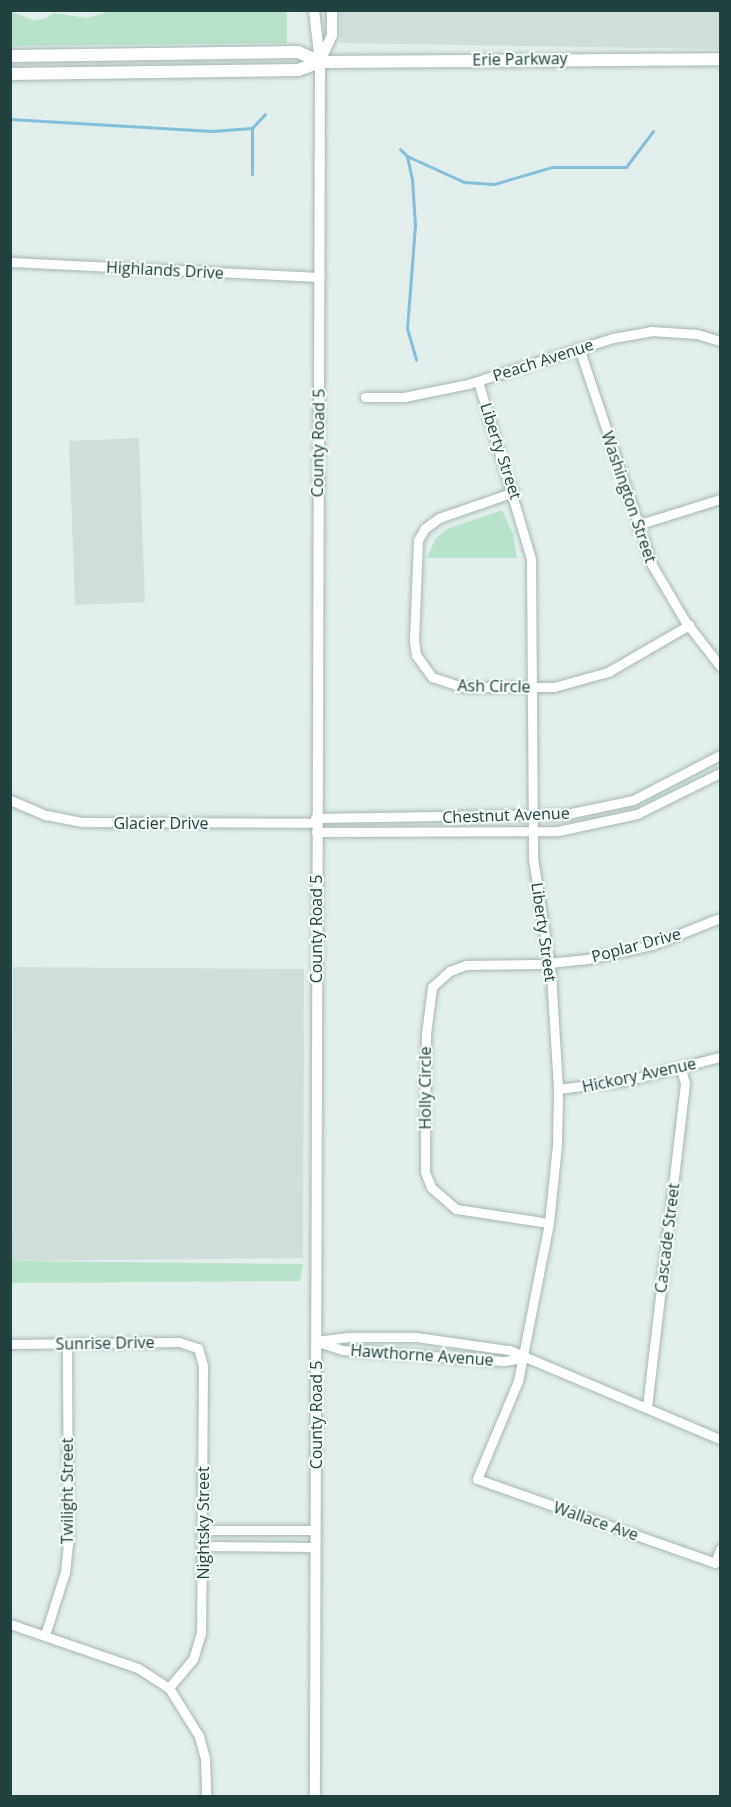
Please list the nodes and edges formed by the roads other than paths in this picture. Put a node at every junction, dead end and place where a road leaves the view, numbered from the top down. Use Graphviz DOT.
graph roads {
  1 [pos="314,10"];
  2 [pos="332,10"];
  3 [pos="10,56"];
  4 [pos="720,59"];
  5 [pos="320,62"];
  6 [pos="10,74"];
  7 [pos="10,262"];
  8 [pos="320,277"];
  9 [pos="720,340"];
  10 [pos="579,348"];
  11 [pos="478,381"];
  12 [pos="365,397"];
  13 [pos="514,492"];
  14 [pos="720,499"];
  15 [pos="637,525"];
  16 [pos="689,625"];
  17 [pos="720,666"];
  18 [pos="532,687"];
  19 [pos="720,755"];
  20 [pos="720,773"];
  21 [pos="10,801"];
  22 [pos="532,817"];
  23 [pos="316,824"];
  24 [pos="533,833"];
  25 [pos="720,918"];
  26 [pos="549,963"];
  27 [pos="720,1057"];
  28 [pos="681,1069"];
  29 [pos="558,1089"];
  30 [pos="549,1224"];
  31 [pos="316,1341"];
  32 [pos="68,1343"];
  33 [pos="10,1344"];
  34 [pos="198,1348"];
  35 [pos="522,1358"];
  36 [pos="647,1407"];
  37 [pos="720,1439"];
  38 [pos="477,1479"];
  39 [pos="203,1530"];
  40 [pos="315,1530"];
  41 [pos="203,1546"];
  42 [pos="315,1547"];
  43 [pos="720,1549"];
  44 [pos="10,1624"];
  45 [pos="45,1635"];
  46 [pos="169,1688"];
  47 [pos="206,1797"];
  48 [pos="315,1797"];
  1 -- 5 [label="street, County Road 5"];
  2 -- 5 [label="street, County Road 5"];
  3 -- 5 [label="main road, Erie Parkway"];
  4 -- 5 [label="main road, Erie Parkway"];
  5 -- 6 [label="main road, Erie Parkway"];
  5 -- 8 [label="street, County Road 5"];
  7 -- 8 [label="street, Highlands Drive"];
  8 -- 23 [label="street, County Road 5"];
  9 -- 10 [label="street, Peach Avenue"];
  10 -- 11 [label="street, Peach Avenue"];
  10 -- 15 [label="street, Washington Street"];
  11 -- 12 [label="street, Peach Avenue"];
  11 -- 13 [label="street, Liberty Street"];
  13 -- 18 [label="street, Liberty Street"];
  13 -- 18 [label="street, Ash Circle"];
  14 -- 15 [label="street"];
  15 -- 16 [label="street, Washington Street"];
  16 -- 17 [label="street, Washington Street"];
  16 -- 18 [label="street, Ash Circle"];
  18 -- 22 [label="street, Liberty Street"];
  19 -- 22 [label="street, Chestnut Avenue"];
  20 -- 24 [label="street, Chestnut Avenue"];
  21 -- 23 [label="street, Glacier Drive"];
  22 -- 23 [label="street, Chestnut Avenue"];
  22 -- 24 [label="street, Liberty Street"];
  23 -- 24 [label="street, Chestnut Avenue"];
  23 -- 31 [label="street, County Road 5"];
  24 -- 26 [label="street, Liberty Street"];
  25 -- 26 [label="street, Poplar Drive"];
  26 -- 29 [label="street, Liberty Street"];
  26 -- 30 [label="street, Holly Circle"];
  27 -- 28 [label="street, Hickory Avenue"];
  28 -- 29 [label="street, Hickory Avenue"];
  28 -- 36 [label="street, Cascade Street"];
  29 -- 30 [label="street, Liberty Street"];
  30 -- 35 [label="street, Liberty Street"];
  31 -- 35 [label="street, Hawthorne Avenue"];
  31 -- 35 [label="street, Hawthorne Avenue"];
  31 -- 40 [label="street, County Road 5"];
  32 -- 33 [label="street, Sunrise Drive"];
  32 -- 34 [label="street, Sunrise Drive"];
  32 -- 45 [label="street, Twilight Street"];
  34 -- 39 [label="street, Nightsky Street"];
  35 -- 36 [label="street, Hawthorne Avenue"];
  35 -- 38 [label="street, Liberty Street"];
  36 -- 37 [label="street, Hawthorne Avenue"];
  38 -- 43 [label="street, Wallace Ave"];
  39 -- 40 [label="street"];
  39 -- 41 [label="street, Nightsky Street"];
  40 -- 42 [label="street, County Road 5"];
  41 -- 42 [label="street"];
  41 -- 46 [label="street, Nightsky Street"];
  42 -- 48 [label="street, County Road 5"];
  44 -- 45 [label="street"];
  45 -- 46 [label="street"];
  46 -- 47 [label="street"];
}
